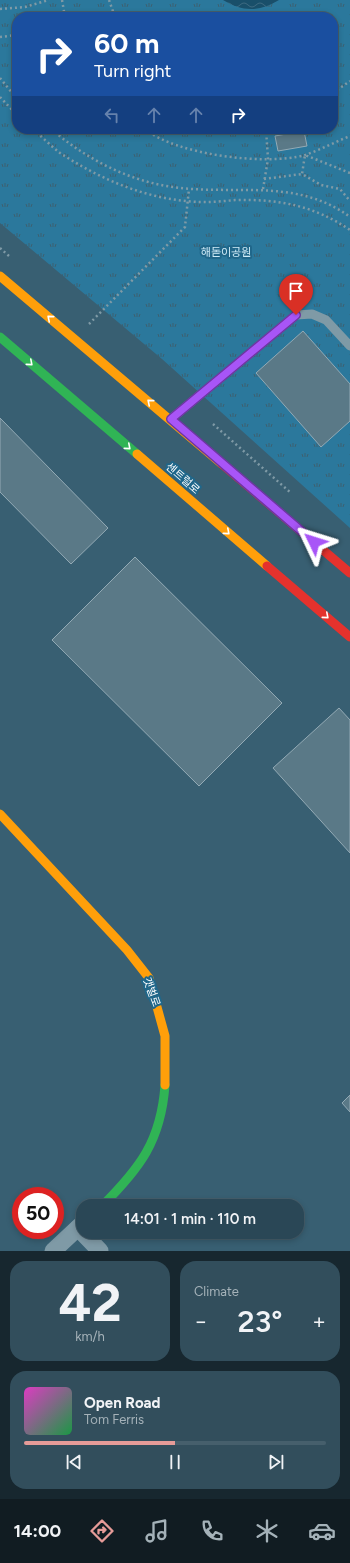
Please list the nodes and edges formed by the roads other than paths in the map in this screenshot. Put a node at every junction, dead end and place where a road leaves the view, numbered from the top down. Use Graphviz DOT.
graph roads {
  1 [pos="0,276"];
  2 [pos="0,337"];
  3 [pos="350,346"];
  4 [pos="171,419"];
  5 [pos="350,573"];
  6 [pos="350,637"];
  7 [pos="0,814"];
  8 [pos="109,1199"];
  9 [pos="76,1230"];
  10 [pos="91,1239"];
  11 [pos="53,1251"];
  12 [pos="100,1251"];
  4 -- 1 [label="main road, one-way"];
  2 -- 6 [label="main road, 센트럴로, one-way"];
  3 -- 4 [label="lane"];
  4 -- 5 [label="main road"];
  7 -- 8 [label="main road, 갯벌로"];
  9 -- 11 [label="street"];
  10 -- 12 [label="street"];
}
